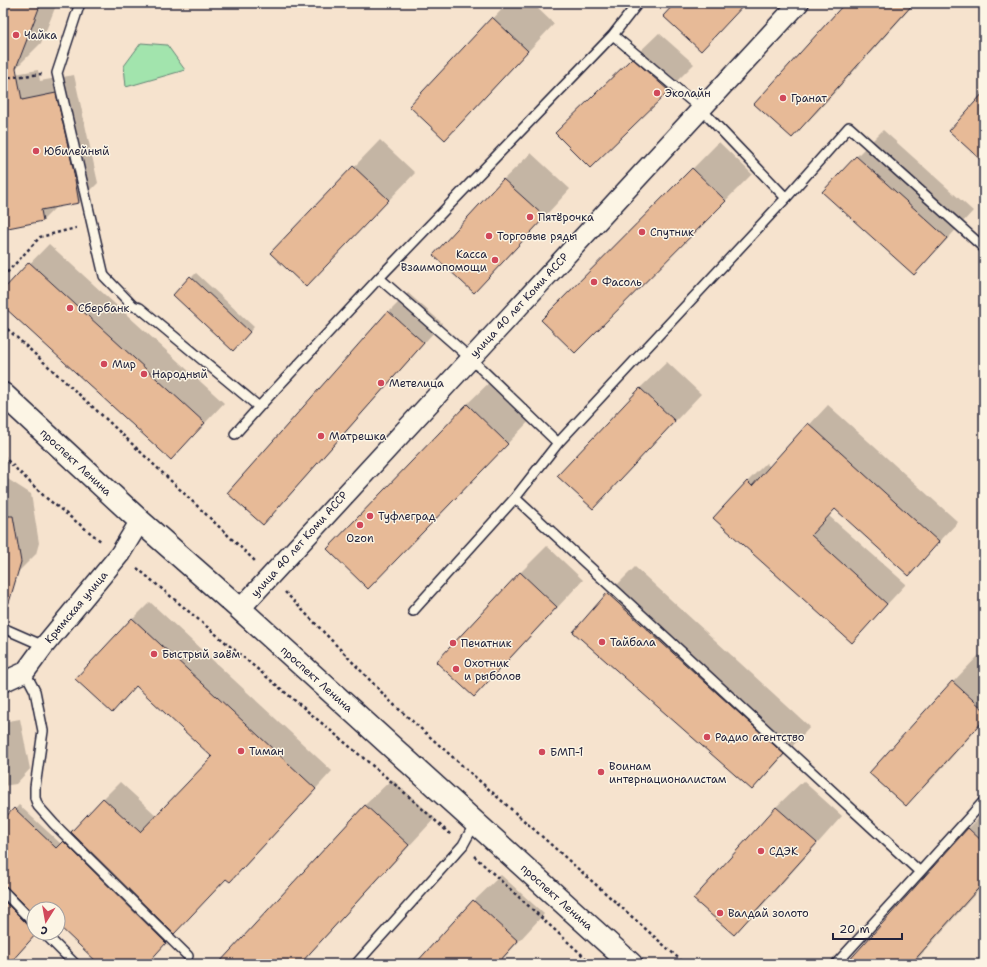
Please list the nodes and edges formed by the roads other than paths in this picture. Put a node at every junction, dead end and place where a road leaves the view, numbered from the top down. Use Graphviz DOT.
graph roads {
  1 [pos="80,3"];
  2 [pos="638,3"];
  3 [pos="799,3"];
  4 [pos="613,34"];
  5 [pos="701,109"];
  6 [pos="786,198"];
  7 [pos="984,248"];
  8 [pos="379,278"];
  9 [pos="470,358"];
  10 [pos="3,394"];
  11 [pos="259,407"];
  12 [pos="235,434"];
  13 [pos="558,442"];
  14 [pos="515,498"];
  15 [pos="140,521"];
  16 [pos="240,609"];
  17 [pos="413,611"];
  18 [pos="3,628"];
  19 [pos="44,646"];
  20 [pos="25,672"];
  21 [pos="3,682"];
  22 [pos="984,801"];
  23 [pos="475,823"];
  24 [pos="920,872"];
  25 [pos="3,891"];
  26 [pos="26,914"];
  27 [pos="52,941"];
  28 [pos="188,956"];
  29 [pos="75,964"];
  30 [pos="356,964"];
  31 [pos="631,964"];
  32 [pos="836,964"];
  1 -- 11 [label="lane"];
  2 -- 4 [label="lane"];
  3 -- 5 [label="street, улица 40 лет Коми АССР"];
  4 -- 5 [label="lane"];
  4 -- 8 [label="lane"];
  5 -- 6 [label="lane"];
  5 -- 9 [label="street, улица 40 лет Коми АССР"];
  6 -- 7 [label="lane"];
  6 -- 13 [label="lane"];
  8 -- 9 [label="lane"];
  8 -- 11 [label="lane"];
  9 -- 13 [label="lane"];
  9 -- 16 [label="street, улица 40 лет Коми АССР"];
  10 -- 15 [label="main road, проспект Ленина"];
  11 -- 12 [label="lane"];
  13 -- 14 [label="lane"];
  14 -- 17 [label="lane"];
  14 -- 24 [label="lane"];
  15 -- 16 [label="main road, проспект Ленина"];
  15 -- 19 [label="street, Крымская улица"];
  16 -- 23 [label="main road, проспект Ленина"];
  18 -- 19 [label="lane"];
  19 -- 20 [label="street, Крымская улица"];
  20 -- 21 [label="street, Крымская улица"];
  20 -- 28 [label="lane"];
  22 -- 24 [label="lane"];
  23 -- 30 [label="lane"];
  23 -- 31 [label="main road, проспект Ленина"];
  24 -- 32 [label="lane"];
  25 -- 26 [label="lane"];
  27 -- 29 [label="lane"];
}
